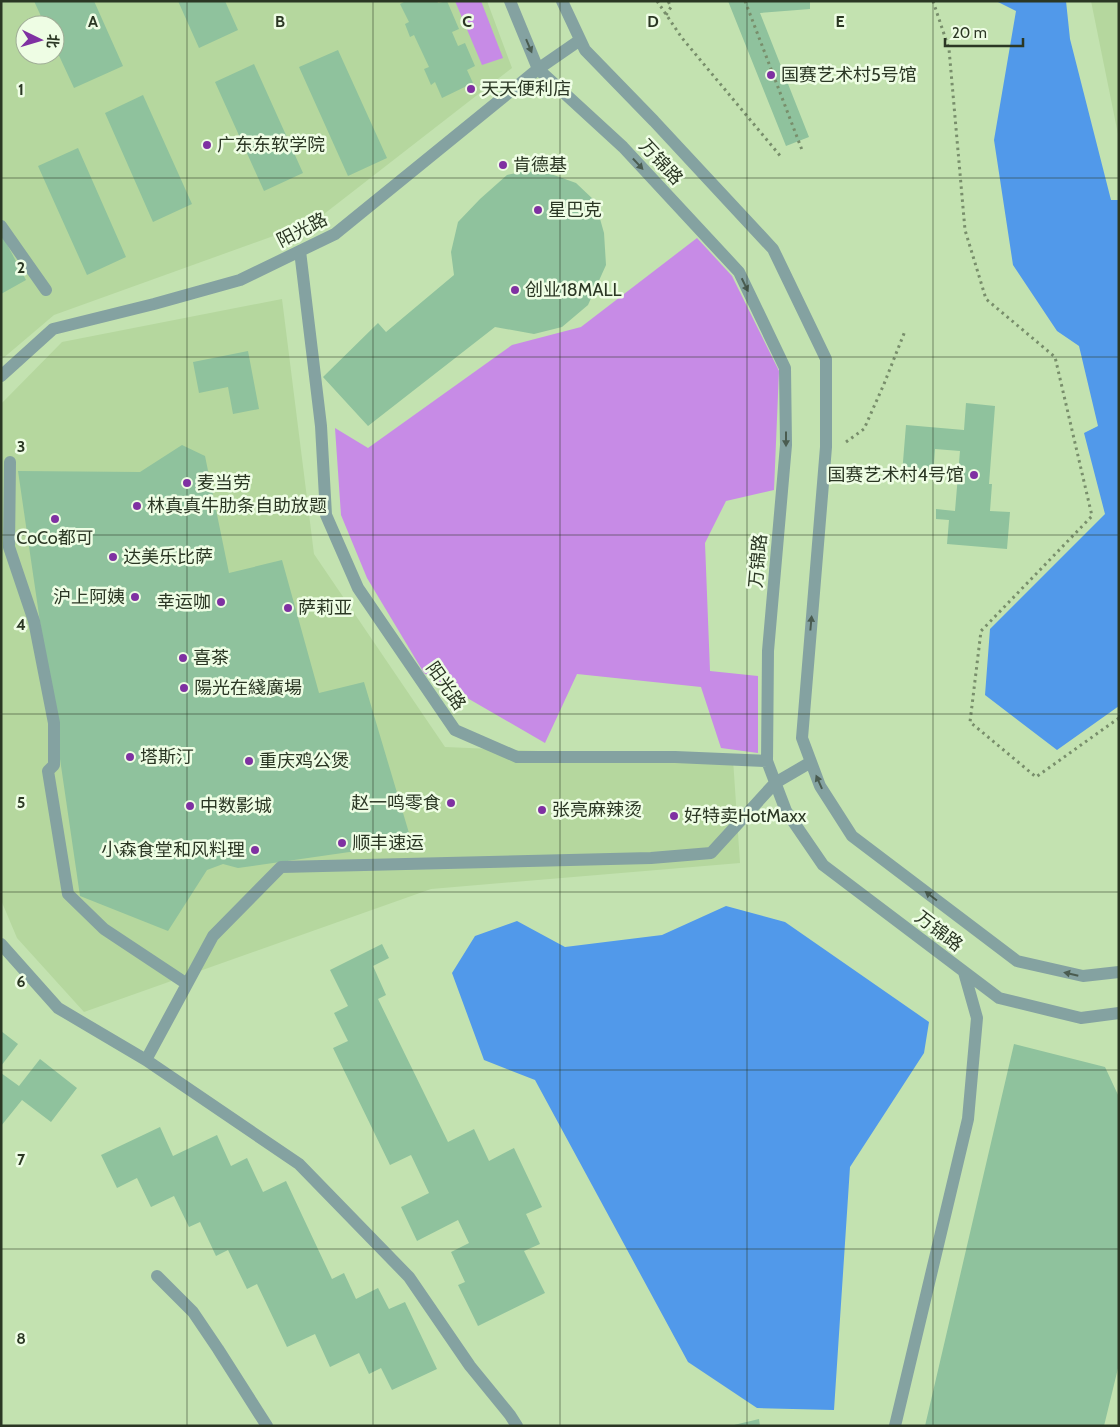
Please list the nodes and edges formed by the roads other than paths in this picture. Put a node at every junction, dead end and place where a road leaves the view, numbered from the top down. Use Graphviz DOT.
graph roads {
  1 [pos="510,1"];
  2 [pos="562,1"];
  3 [pos="580,40"];
  4 [pos="538,69"];
  5 [pos="1,226"];
  6 [pos="300,251"];
  7 [pos="46,290"];
  8 [pos="1,376"];
  9 [pos="10,462"];
  10 [pos="768,760"];
  11 [pos="811,762"];
  12 [pos="776,783"];
  13 [pos="1,944"];
  14 [pos="964,972"];
  15 [pos="1119,972"];
  16 [pos="187,984"];
  17 [pos="1119,1013"];
  18 [pos="146,1060"];
  19 [pos="157,1276"];
  20 [pos="267,1426"];
  21 [pos="517,1426"];
  22 [pos="895,1426"];
  1 -- 4 [label="street, 万锦路, one-way"];
  2 -- 3 [label="street, 万锦路"];
  3 -- 4 [label="street, 阳光路"];
  11 -- 3 [label="street, 万锦路, one-way"];
  4 -- 6 [label="street, 阳光路"];
  4 -- 10 [label="street, 万锦路, one-way"];
  5 -- 7 [label="street"];
  6 -- 8 [label="street, 阳光路"];
  6 -- 10 [label="street, 阳光路"];
  9 -- 16 [label="street"];
  10 -- 12 [label="street, 万锦路"];
  11 -- 12 [label="street"];
  15 -- 11 [label="street, 万锦路, one-way"];
  12 -- 14 [label="street, 万锦路"];
  12 -- 16 [label="street"];
  13 -- 18 [label="street"];
  14 -- 17 [label="street, 万锦路"];
  14 -- 22 [label="street"];
  16 -- 18 [label="street"];
  18 -- 21 [label="street"];
  19 -- 20 [label="street"];
}
